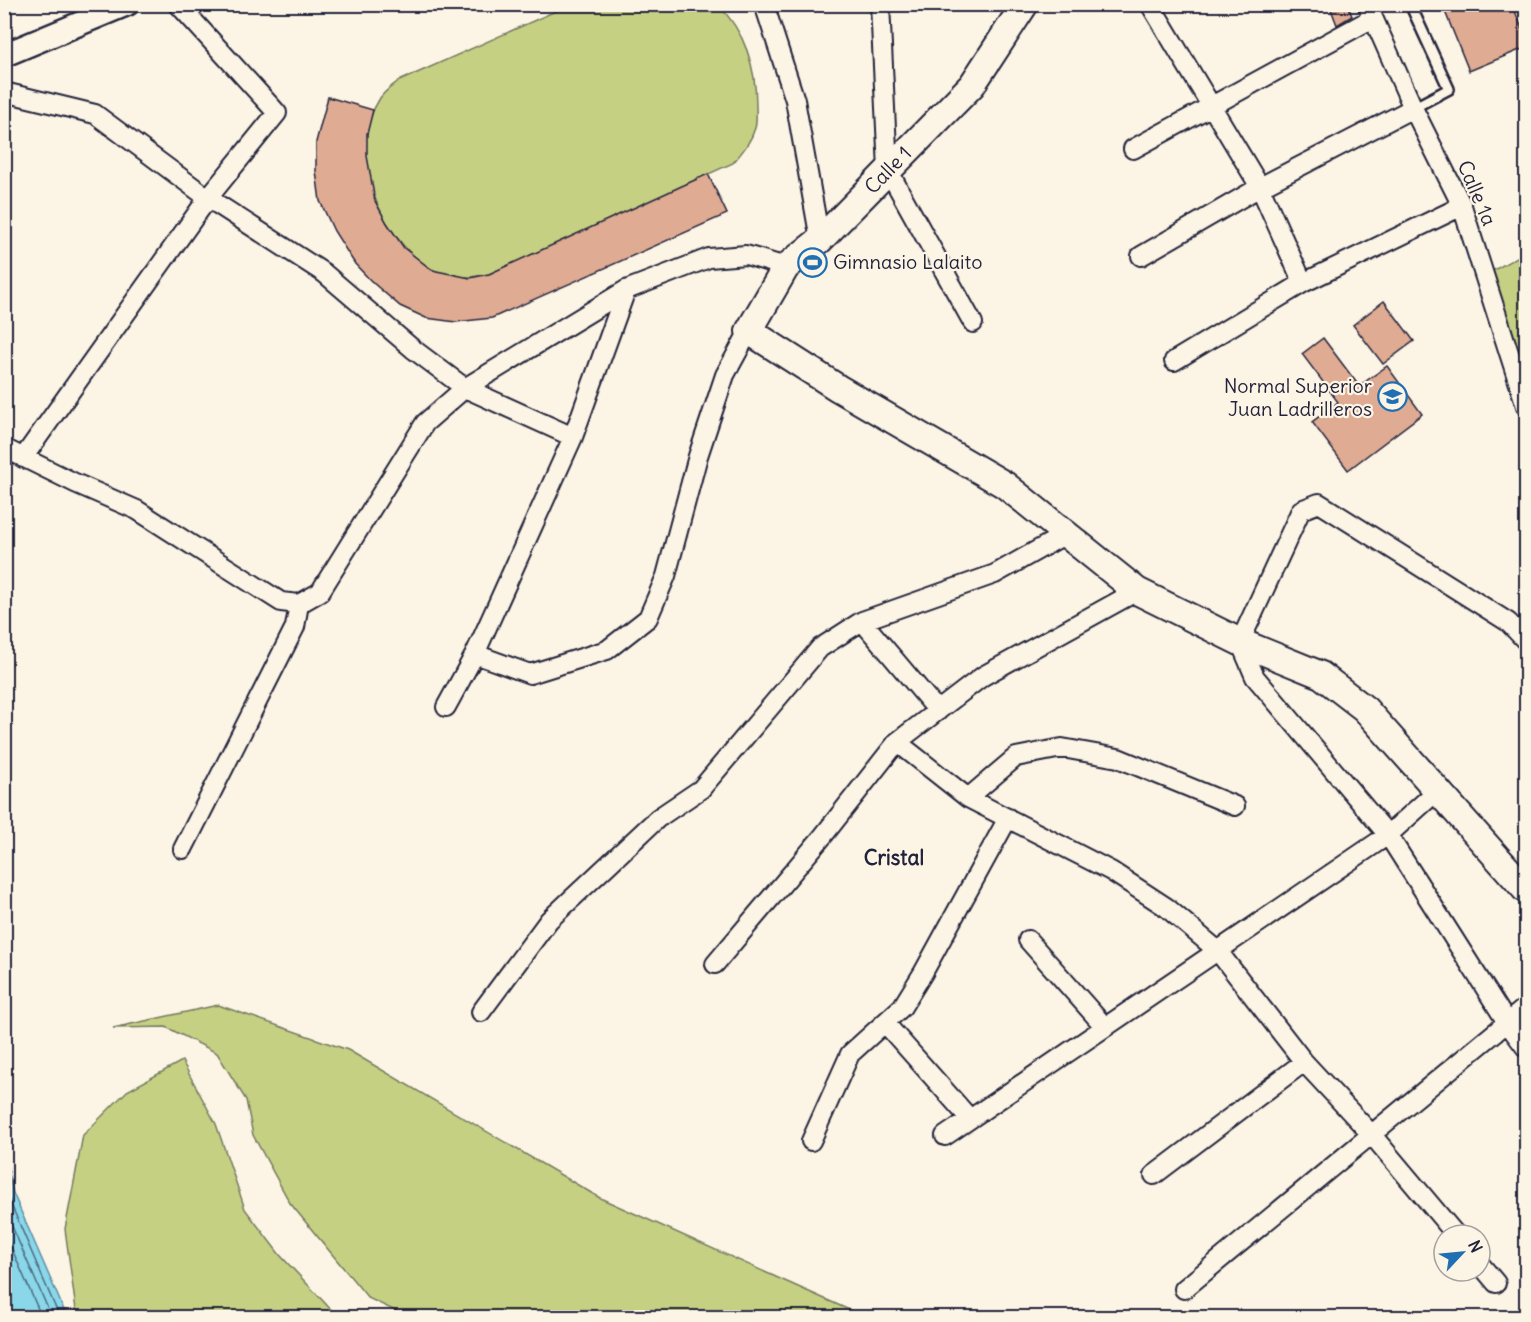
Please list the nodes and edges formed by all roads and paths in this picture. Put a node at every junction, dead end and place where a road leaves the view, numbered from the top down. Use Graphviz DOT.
graph roads {
  1 [pos="127,4"];
  2 [pos="178,4"];
  3 [pos="764,4"];
  4 [pos="880,4"];
  5 [pos="1025,4"];
  6 [pos="1150,4"];
  7 [pos="1410,4"];
  8 [pos="1370,11"];
  9 [pos="4,55"];
  10 [pos="4,92"];
  11 [pos="1210,106"];
  12 [pos="1413,108"];
  13 [pos="1133,149"];
  14 [pos="888,170"];
  15 [pos="1260,187"];
  16 [pos="208,198"];
  17 [pos="1462,206"];
  18 [pos="820,240"];
  19 [pos="1141,256"];
  20 [pos="786,267"];
  21 [pos="1303,283"];
  22 [pos="627,290"];
  23 [pos="973,323"];
  24 [pos="749,331"];
  25 [pos="1174,361"];
  26 [pos="465,388"];
  27 [pos="1527,406"];
  28 [pos="573,437"];
  29 [pos="4,448"];
  30 [pos="23,458"];
  31 [pos="1066,534"];
  32 [pos="1137,591"];
  33 [pos="299,604"];
  34 [pos="862,621"];
  35 [pos="1527,641"];
  36 [pos="1240,642"];
  37 [pos="475,654"];
  38 [pos="446,707"];
  39 [pos="938,711"];
  40 [pos="897,742"];
  41 [pos="1438,789"];
  42 [pos="968,798"];
  43 [pos="1235,806"];
  44 [pos="1008,819"];
  45 [pos="1388,835"];
  46 [pos="183,849"];
  47 [pos="1527,890"];
  48 [pos="1028,940"];
  49 [pos="1217,950"];
  50 [pos="715,964"];
  51 [pos="1527,1007"];
  52 [pos="481,1012"];
  53 [pos="885,1023"];
  54 [pos="1508,1024"];
  55 [pos="1105,1027"];
  56 [pos="1527,1048"];
  57 [pos="1304,1062"];
  58 [pos="970,1119"];
  59 [pos="1372,1135"];
  60 [pos="945,1137"];
  61 [pos="811,1141"];
  62 [pos="1155,1175"];
  63 [pos="1446,1223"];
  64 [pos="1492,1278"];
  65 [pos="1496,1283"];
  66 [pos="1184,1289"];
  1 -- 9 [label="street"];
  2 -- 16 [label="street"];
  3 -- 18 [label="street"];
  4 -- 14 [label="street"];
  5 -- 14 [label="main road, Calle 1"];
  6 -- 11 [label="street"];
  7 -- 12 [label="lane"];
  8 -- 11 [label="street"];
  8 -- 12 [label="street, Calle 1a"];
  10 -- 16 [label="street"];
  11 -- 13 [label="street"];
  11 -- 15 [label="street"];
  12 -- 15 [label="street"];
  12 -- 17 [label="street, Calle 1a"];
  14 -- 18 [label="main road, Calle 1"];
  14 -- 23 [label="street"];
  15 -- 19 [label="street"];
  15 -- 21 [label="street"];
  16 -- 26 [label="street"];
  16 -- 30 [label="street"];
  17 -- 21 [label="street"];
  17 -- 27 [label="street, Calle 1a"];
  18 -- 20 [label="main road, Calle 1"];
  20 -- 22 [label="street"];
  20 -- 24 [label="main road, Calle 1"];
  21 -- 25 [label="street"];
  22 -- 26 [label="street"];
  22 -- 28 [label="street"];
  24 -- 31 [label="main road"];
  24 -- 37 [label="street"];
  26 -- 28 [label="street"];
  26 -- 33 [label="street"];
  28 -- 37 [label="street"];
  29 -- 30 [label="street"];
  30 -- 33 [label="street"];
  31 -- 32 [label="main road"];
  31 -- 34 [label="street"];
  32 -- 36 [label="main road"];
  32 -- 39 [label="street"];
  33 -- 46 [label="street"];
  34 -- 39 [label="street"];
  34 -- 52 [label="street"];
  35 -- 36 [label="street"];
  36 -- 41 [label="main road"];
  36 -- 45 [label="street"];
  37 -- 38 [label="street"];
  39 -- 40 [label="street"];
  40 -- 42 [label="street"];
  40 -- 50 [label="street"];
  41 -- 45 [label="street"];
  41 -- 47 [label="main road"];
  42 -- 43 [label="street"];
  42 -- 44 [label="street"];
  44 -- 49 [label="street"];
  44 -- 53 [label="street"];
  45 -- 49 [label="street"];
  45 -- 54 [label="street"];
  48 -- 55 [label="street"];
  49 -- 55 [label="street"];
  49 -- 57 [label="street"];
  51 -- 54 [label="street"];
  53 -- 58 [label="street"];
  53 -- 61 [label="street"];
  54 -- 56 [label="street"];
  54 -- 59 [label="street"];
  55 -- 58 [label="street"];
  57 -- 59 [label="street"];
  57 -- 62 [label="street"];
  58 -- 60 [label="street"];
  59 -- 63 [label="street"];
  59 -- 66 [label="street"];
  64 -- 65 [label="street"];
}
